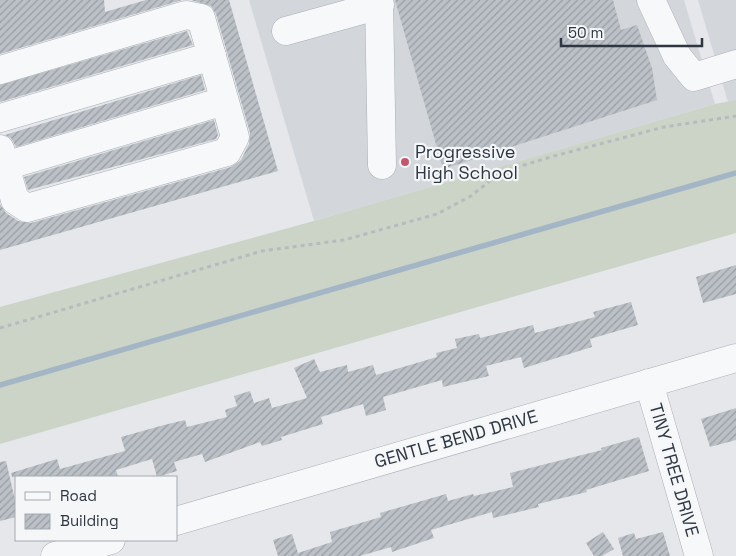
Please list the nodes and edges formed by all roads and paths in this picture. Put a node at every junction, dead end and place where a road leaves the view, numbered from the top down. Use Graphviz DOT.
graph roads {
  1 [pos="651,0"];
  2 [pos="379,3"];
  3 [pos="286,31"];
  4 [pos="212,56"];
  5 [pos="736,64"];
  6 [pos="0,70"];
  7 [pos="224,100"];
  8 [pos="736,116"];
  9 [pos="0,118"];
  10 [pos="2,157"];
  11 [pos="382,165"];
  12 [pos="0,328"];
  13 [pos="736,358"];
  14 [pos="649,383"];
  15 [pos="178,520"];
  16 [pos="108,541"];
  17 [pos="55,556"];
  18 [pos="700,556"];
  1 -- 5 [label="street"];
  2 -- 3 [label="street"];
  2 -- 11 [label="street"];
  4 -- 6 [label="street"];
  4 -- 7 [label="street"];
  4 -- 9 [label="street"];
  7 -- 10 [label="street"];
  7 -- 10 [label="street"];
  8 -- 12 [label="path"];
  13 -- 14 [label="street, GENTLE BEND DRIVE"];
  14 -- 15 [label="street, GENTLE BEND DRIVE"];
  14 -- 18 [label="street, TINY TREE DRIVE"];
  16 -- 17 [label="street"];
}
